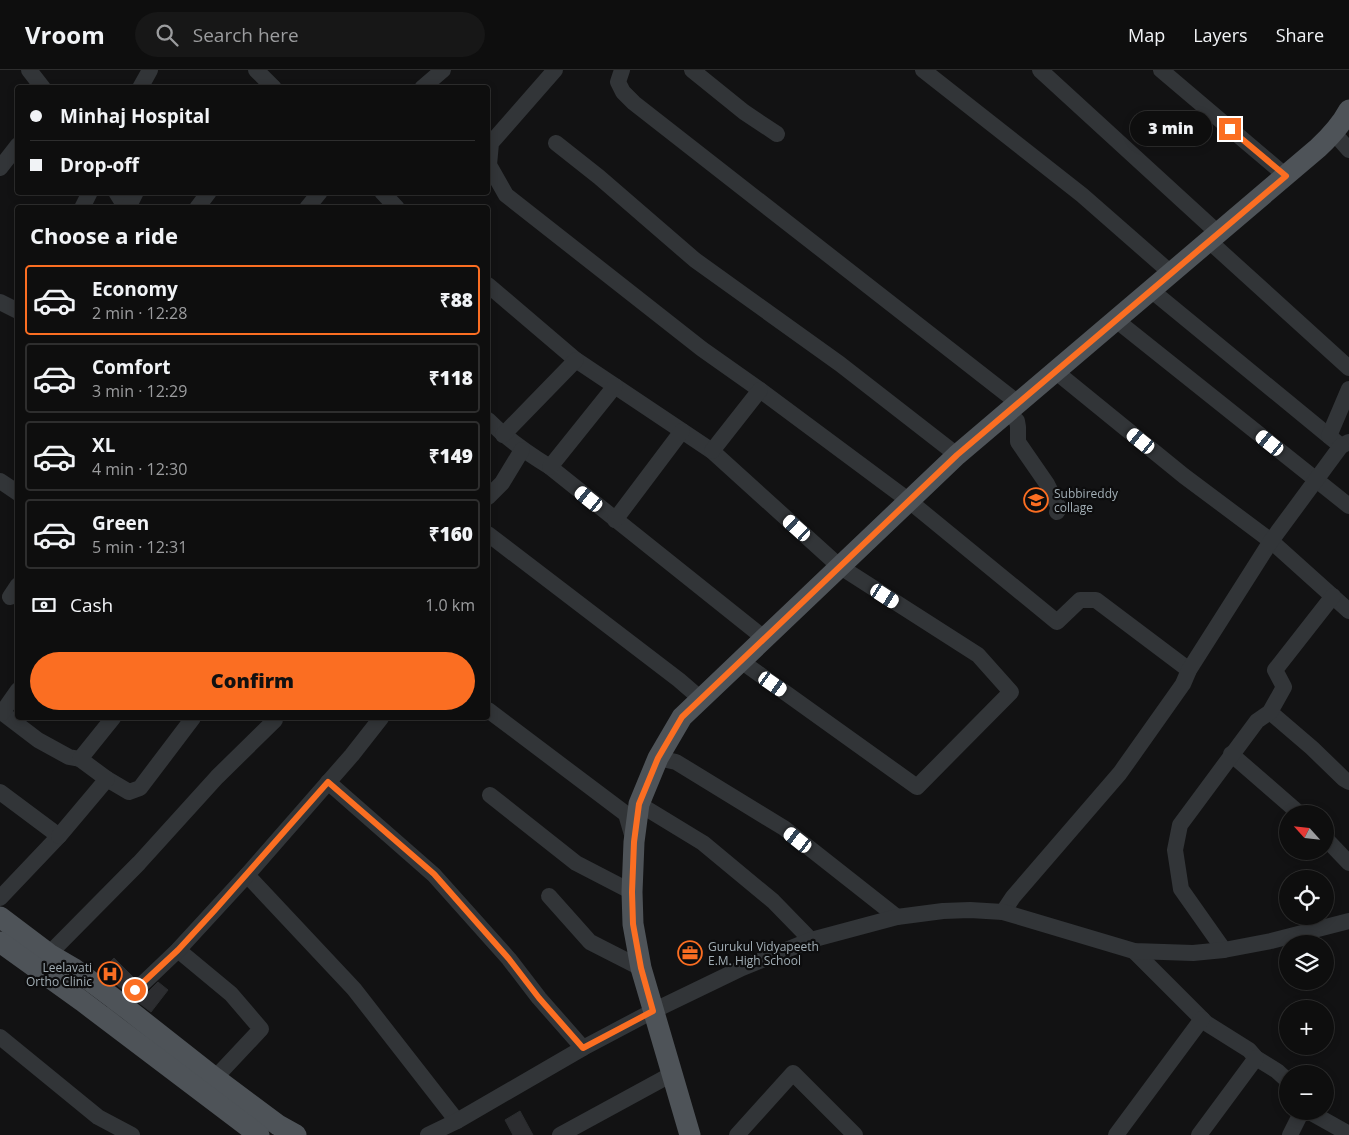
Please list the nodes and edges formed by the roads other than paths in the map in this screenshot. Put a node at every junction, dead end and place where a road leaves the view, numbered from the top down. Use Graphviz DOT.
graph roads {
  1 [pos="150,70"];
  2 [pos="256,70"];
  3 [pos="443,70"];
  4 [pos="555,70"];
  5 [pos="622,70"];
  6 [pos="692,70"];
  7 [pos="922,70"];
  8 [pos="1040,70"];
  9 [pos="1160,70"];
  10 [pos="142,85"];
  11 [pos="271,85"];
  12 [pos="426,85"];
  13 [pos="1349,110"];
  14 [pos="777,134"];
  15 [pos="1334,134"];
  16 [pos="556,144"];
  17 [pos="15,149"];
  18 [pos="1349,150"];
  19 [pos="490,154"];
  20 [pos="490,167"];
  21 [pos="0,168"];
  22 [pos="1286,176"];
  23 [pos="385,195"];
  24 [pos="394,205"];
  25 [pos="1214,237"];
  26 [pos="1171,273"];
  27 [pos="490,287"];
  28 [pos="1151,290"];
  29 [pos="0,302"];
  30 [pos="15,309"];
  31 [pos="1116,320"];
  32 [pos="576,360"];
  33 [pos="1349,368"];
  34 [pos="1055,371"];
  35 [pos="615,386"];
  36 [pos="760,390"];
  37 [pos="1349,390"];
  38 [pos="1013,407"];
  39 [pos="490,422"];
  40 [pos="682,431"];
  41 [pos="502,434"];
  42 [pos="1340,441"];
  43 [pos="522,450"];
  44 [pos="712,451"];
  45 [pos="957,455"];
  46 [pos="550,467"];
  47 [pos="1316,480"];
  48 [pos="0,481"];
  49 [pos="15,491"];
  50 [pos="490,495"];
  51 [pos="908,500"];
  52 [pos="1349,506"];
  53 [pos="1057,512"];
  54 [pos="615,520"];
  55 [pos="490,536"];
  56 [pos="1271,540"];
  57 [pos="839,566"];
  58 [pos="1333,596"];
  59 [pos="1349,612"];
  60 [pos="764,638"];
  61 [pos="741,660"];
  62 [pos="1189,670"];
  63 [pos="15,694"];
  64 [pos="701,699"];
  65 [pos="1,712"];
  66 [pos="490,712"];
  67 [pos="1270,712"];
  68 [pos="111,720"];
  69 [pos="191,720"];
  70 [pos="276,720"];
  71 [pos="380,720"];
  72 [pos="1231,754"];
  73 [pos="658,758"];
  74 [pos="80,759"];
  75 [pos="107,779"];
  76 [pos="328,782"];
  77 [pos="1349,782"];
  78 [pos="0,792"];
  79 [pos="490,796"];
  80 [pos="639,804"];
  81 [pos="1290,805"];
  82 [pos="59,836"];
  83 [pos="634,842"];
  84 [pos="1334,847"];
  85 [pos="1349,863"];
  86 [pos="247,875"];
  87 [pos="632,892"];
  88 [pos="549,896"];
  89 [pos="0,898"];
  90 [pos="1003,912"];
  91 [pos="0,917"];
  92 [pos="897,917"];
  93 [pos="1349,921"];
  94 [pos="811,940"];
  95 [pos="0,942"];
  96 [pos="178,950"];
  97 [pos="1224,950"];
  98 [pos="1134,951"];
  99 [pos="49,954"];
  100 [pos="641,968"];
  101 [pos="121,1004"];
  102 [pos="653,1011"];
  103 [pos="1202,1019"];
  104 [pos="106,1020"];
  105 [pos="0,1037"];
  106 [pos="583,1048"];
  107 [pos="1256,1058"];
  108 [pos="1279,1073"];
  109 [pos="672,1074"];
  110 [pos="215,1078"];
  111 [pos="1298,1120"];
  112 [pos="1324,1120"];
  113 [pos="457,1121"];
  114 [pos="1349,1134"];
  115 [pos="132,1135"];
  116 [pos="257,1135"];
  117 [pos="295,1135"];
  118 [pos="428,1135"];
  119 [pos="560,1135"];
  120 [pos="690,1135"];
  121 [pos="737,1135"];
  122 [pos="855,1135"];
  123 [pos="1116,1135"];
  124 [pos="1199,1135"];
  125 [pos="1290,1135"];
  1 -- 10 [label="street"];
  2 -- 11 [label="street"];
  3 -- 12 [label="street"];
  4 -- 19 [label="street"];
  5 -- 38 [label="street"];
  6 -- 14 [label="street"];
  7 -- 26 [label="street"];
  8 -- 25 [label="street"];
  9 -- 22 [label="street"];
  13 -- 15 [label="main road"];
  15 -- 18 [label="street"];
  15 -- 22 [label="main road"];
  16 -- 45 [label="street"];
  17 -- 21 [label="street"];
  20 -- 36 [label="street"];
  22 -- 25 [label="main road"];
  23 -- 24 [label="street"];
  25 -- 26 [label="main road"];
  25 -- 33 [label="street"];
  26 -- 28 [label="main road"];
  27 -- 32 [label="street"];
  28 -- 31 [label="main road"];
  28 -- 42 [label="street"];
  29 -- 30 [label="street"];
  31 -- 34 [label="main road"];
  31 -- 47 [label="street"];
  32 -- 35 [label="street"];
  32 -- 41 [label="street"];
  34 -- 38 [label="main road"];
  34 -- 56 [label="street"];
  35 -- 40 [label="street"];
  35 -- 46 [label="street"];
  36 -- 44 [label="street"];
  36 -- 51 [label="street"];
  37 -- 42 [label="street"];
  38 -- 45 [label="main road"];
  38 -- 53 [label="street"];
  39 -- 41 [label="street"];
  40 -- 44 [label="street"];
  40 -- 54 [label="street"];
  41 -- 43 [label="street"];
  42 -- 47 [label="street"];
  43 -- 46 [label="street"];
  43 -- 50 [label="street"];
  44 -- 57 [label="street"];
  45 -- 51 [label="main road"];
  46 -- 54 [label="street"];
  47 -- 52 [label="street"];
  47 -- 56 [label="street"];
  48 -- 49 [label="street"];
  51 -- 57 [label="main road"];
  51 -- 62 [label="street"];
  54 -- 60 [label="street"];
  55 -- 64 [label="street"];
  56 -- 58 [label="street"];
  56 -- 62 [label="street"];
  57 -- 60 [label="main road"];
  57 -- 61 [label="street"];
  58 -- 59 [label="street"];
  58 -- 67 [label="street"];
  60 -- 61 [label="main road"];
  61 -- 64 [label="main road"];
  62 -- 90 [label="street"];
  63 -- 65 [label="street"];
  64 -- 73 [label="main road"];
  65 -- 74 [label="street"];
  66 -- 83 [label="street"];
  67 -- 72 [label="street"];
  67 -- 77 [label="street"];
  68 -- 74 [label="street"];
  69 -- 75 [label="street"];
  70 -- 99 [label="street"];
  71 -- 76 [label="street"];
  72 -- 81 [label="street"];
  72 -- 97 [label="street"];
  73 -- 80 [label="main road"];
  73 -- 92 [label="street"];
  74 -- 75 [label="street"];
  75 -- 82 [label="street"];
  76 -- 86 [label="street"];
  76 -- 106 [label="street"];
  78 -- 82 [label="street"];
  79 -- 87 [label="street"];
  80 -- 83 [label="main road"];
  80 -- 94 [label="street"];
  82 -- 89 [label="street"];
  83 -- 87 [label="main road"];
  84 -- 85 [label="street"];
  86 -- 96 [label="street"];
  86 -- 113 [label="street"];
  87 -- 100 [label="main road"];
  88 -- 100 [label="street"];
  90 -- 92 [label="street"];
  90 -- 98 [label="street"];
  91 -- 99 [label="main road"];
  92 -- 94 [label="street"];
  93 -- 97 [label="street"];
  94 -- 102 [label="street"];
  95 -- 104 [label="main road"];
  96 -- 101 [label="street"];
  96 -- 110 [label="street"];
  97 -- 98 [label="street"];
  98 -- 103 [label="street"];
  99 -- 101 [label="main road"];
  100 -- 102 [label="main road"];
  101 -- 104 [label="street"];
  101 -- 110 [label="main road"];
  102 -- 106 [label="street"];
  102 -- 109 [label="main road"];
  103 -- 107 [label="street"];
  103 -- 123 [label="street"];
  104 -- 116 [label="main road"];
  105 -- 115 [label="street"];
  106 -- 113 [label="street"];
  107 -- 108 [label="street"];
  107 -- 124 [label="street"];
  109 -- 119 [label="street"];
  109 -- 120 [label="main road"];
  110 -- 117 [label="main road"];
  111 -- 125 [label="street"];
  112 -- 114 [label="street"];
  113 -- 118 [label="street"];
  121 -- 122 [label="street"];
}
